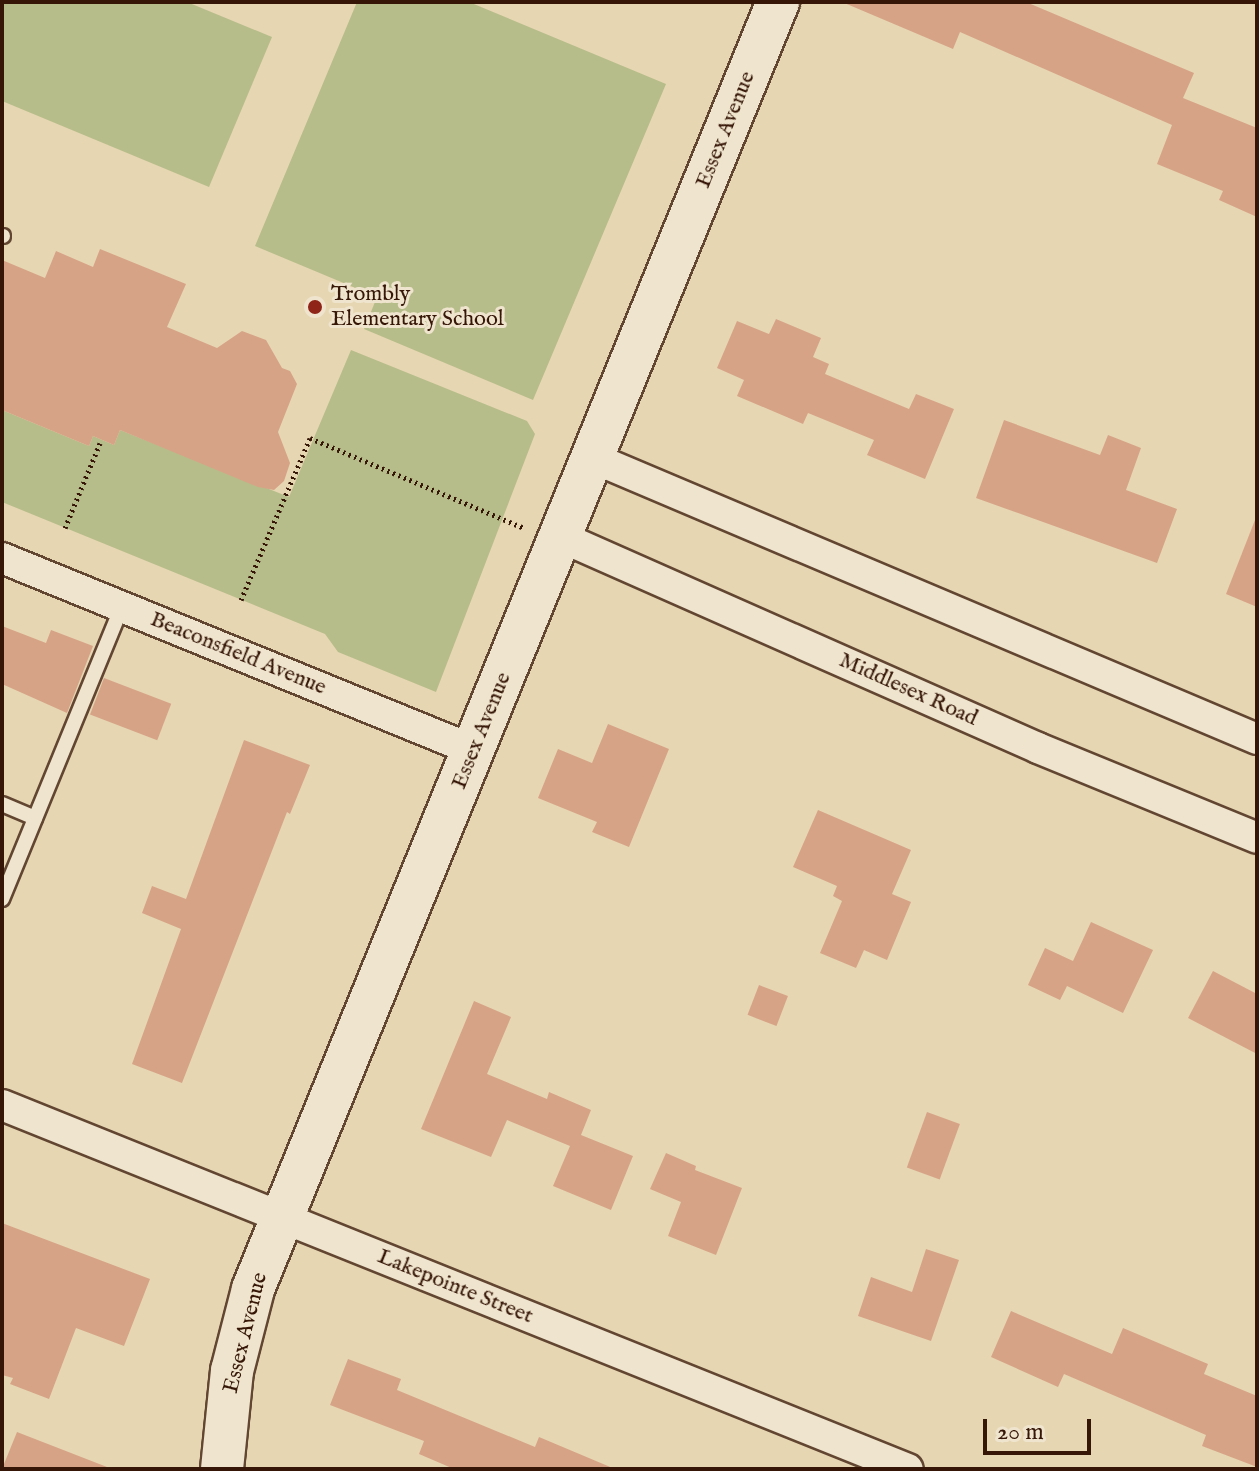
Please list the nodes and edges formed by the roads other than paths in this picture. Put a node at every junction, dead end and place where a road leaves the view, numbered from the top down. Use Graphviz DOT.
graph roads {
  1 [pos="778,2"];
  2 [pos="593,458"];
  3 [pos="548,535"];
  4 [pos="2,558"];
  5 [pos="122,607"];
  6 [pos="1257,739"];
  7 [pos="473,750"];
  8 [pos="2,804"];
  9 [pos="35,818"];
  10 [pos="1257,838"];
  11 [pos="2,899"];
  12 [pos="2,1105"];
  13 [pos="282,1218"];
  14 [pos="222,1469"];
  15 [pos="908,1469"];
  1 -- 2 [label="street, Essex Avenue"];
  2 -- 3 [label="street, Essex Avenue"];
  2 -- 6 [label="street"];
  3 -- 7 [label="street, Essex Avenue"];
  3 -- 10 [label="street, Middlesex Road"];
  4 -- 5 [label="street, Beaconsfield Avenue"];
  5 -- 7 [label="street, Beaconsfield Avenue"];
  5 -- 9 [label="lane"];
  7 -- 13 [label="street, Essex Avenue"];
  8 -- 9 [label="lane"];
  9 -- 11 [label="lane"];
  12 -- 13 [label="street, Lakepointe Street"];
  13 -- 14 [label="street, Essex Avenue"];
  13 -- 15 [label="street, Lakepointe Street"];
}
